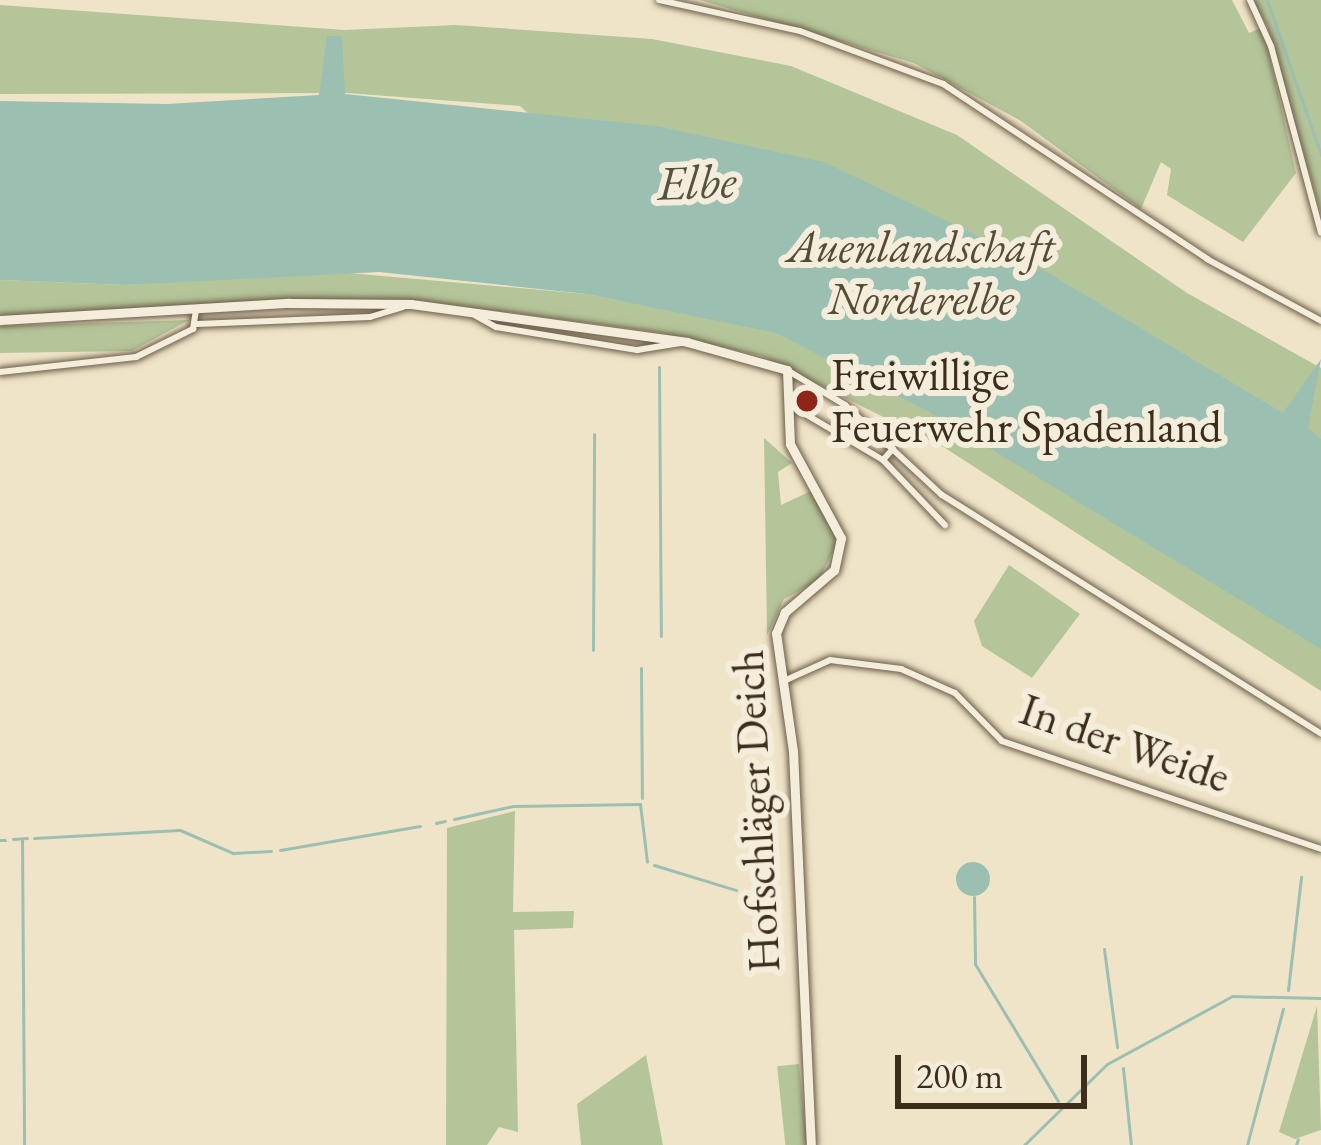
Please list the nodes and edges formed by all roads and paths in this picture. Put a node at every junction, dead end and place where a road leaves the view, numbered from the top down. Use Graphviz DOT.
graph roads {
  1 [pos="659,0"];
  2 [pos="1250,0"];
  3 [pos="1321,232"];
  4 [pos="411,304"];
  5 [pos="196,311"];
  6 [pos="0,320"];
  7 [pos="1321,321"];
  8 [pos="197,324"];
  9 [pos="787,370"];
  10 [pos="0,372"];
  11 [pos="784,404"];
  12 [pos="893,449"];
  13 [pos="883,460"];
  14 [pos="945,525"];
  15 [pos="786,680"];
  16 [pos="1321,734"];
  17 [pos="1321,849"];
  18 [pos="811,1145"];
  1 -- 7 [label="street"];
  2 -- 3 [label="street"];
  4 -- 5 [label="street"];
  4 -- 8 [label="street"];
  4 -- 9 [label="street"];
  5 -- 6 [label="street"];
  5 -- 8 [label="street"];
  8 -- 10 [label="street"];
  9 -- 11 [label="street, Hofschläger Deich"];
  9 -- 12 [label="street"];
  11 -- 13 [label="street"];
  11 -- 15 [label="street, Hofschläger Deich"];
  12 -- 13 [label="street"];
  12 -- 16 [label="street"];
  13 -- 14 [label="street"];
  15 -- 17 [label="street, In der Weide"];
  15 -- 18 [label="street, Hofschläger Deich"];
}
